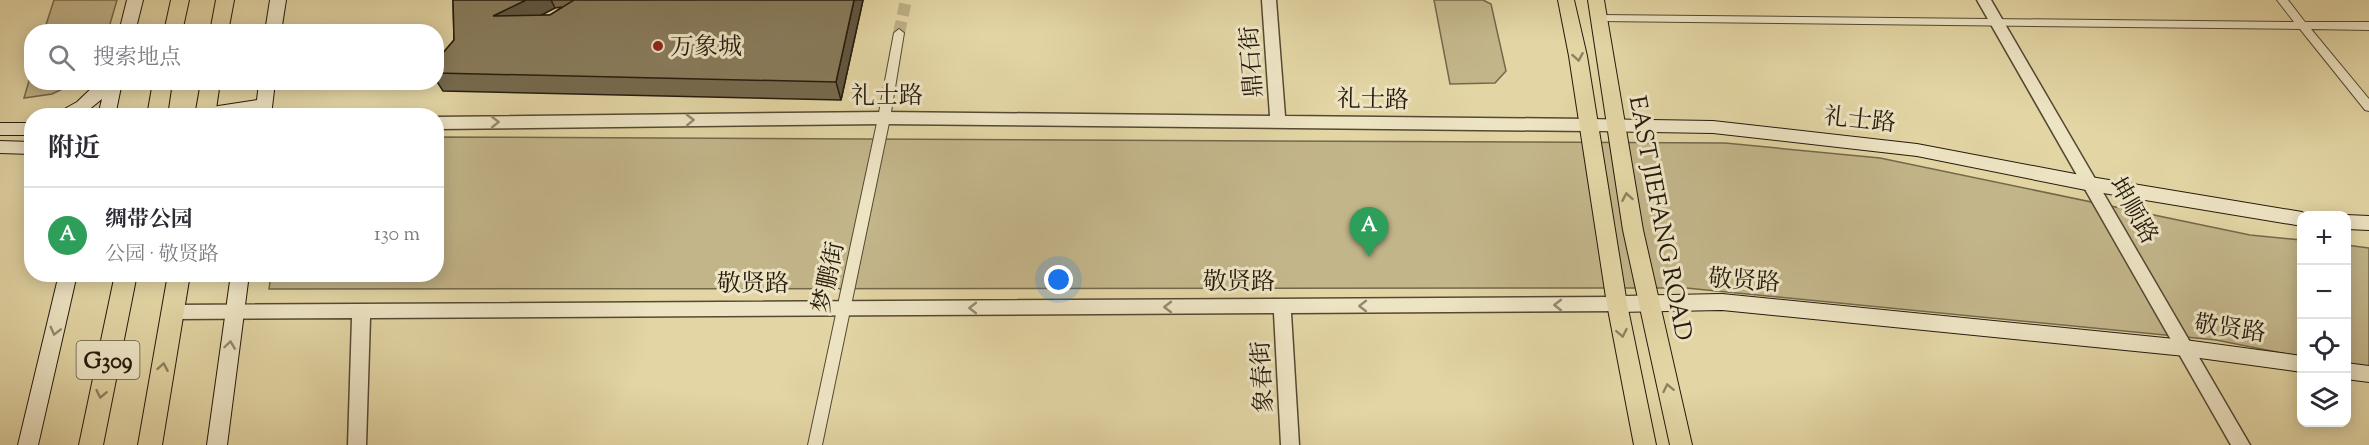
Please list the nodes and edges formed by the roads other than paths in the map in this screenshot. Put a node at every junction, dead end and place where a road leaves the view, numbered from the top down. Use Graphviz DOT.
graph roads {
  1 [pos="135,0"];
  2 [pos="180,0"];
  3 [pos="225,0"];
  4 [pos="278,0"];
  5 [pos="1269,0"];
  6 [pos="1566,0"];
  7 [pos="1984,0"];
  8 [pos="2282,0"];
  9 [pos="1597,9"];
  10 [pos="1997,22"];
  11 [pos="129,24"];
  12 [pos="175,24"];
  13 [pos="220,24"];
  14 [pos="274,24"];
  15 [pos="2303,26"];
  16 [pos="2369,26"];
  17 [pos="899,33"];
  18 [pos="101,90"];
  19 [pos="112,90"];
  20 [pos="162,90"];
  21 [pos="208,90"];
  22 [pos="266,90"];
  23 [pos="81,108"];
  24 [pos="108,108"];
  25 [pos="158,108"];
  26 [pos="203,108"];
  27 [pos="263,108"];
  28 [pos="2369,108"];
  29 [pos="884,118"];
  30 [pos="1278,122"];
  31 [pos="444,123"];
  32 [pos="1588,125"];
  33 [pos="1615,126"];
  34 [pos="24,128"];
  35 [pos="4,129"];
  36 [pos="0,147"];
  37 [pos="24,148"];
  38 [pos="2091,184"];
  39 [pos="2297,218"];
  40 [pos="2351,222"];
  41 [pos="2369,223"];
  42 [pos="66,282"];
  43 [pos="124,282"];
  44 [pos="178,282"];
  45 [pos="239,282"];
  46 [pos="1650,303"];
  47 [pos="1617,304"];
  48 [pos="1282,306"];
  49 [pos="845,308"];
  50 [pos="361,311"];
  51 [pos="173,312"];
  52 [pos="234,312"];
  53 [pos="2185,348"];
  54 [pos="2297,363"];
  55 [pos="2351,372"];
  56 [pos="2369,374"];
  57 [pos="28,445"];
  58 [pos="91,445"];
  59 [pos="150,445"];
  60 [pos="217,445"];
  61 [pos="357,445"];
  62 [pos="815,445"];
  63 [pos="1290,445"];
  64 [pos="1645,445"];
  65 [pos="1681,445"];
  66 [pos="2241,445"];
  1 -- 11 [label="main road"];
  2 -- 12 [label="highway"];
  3 -- 13 [label="highway"];
  4 -- 14 [label="main road"];
  5 -- 30 [label="street, 鼎石街"];
  6 -- 32 [label="main road, one-way"];
  7 -- 10 [label="street, 坤顺路"];
  8 -- 15 [label="street"];
  9 -- 10 [label="street"];
  9 -- 33 [label="main road, EAST JIEFANG ROAD"];
  10 -- 15 [label="street"];
  10 -- 38 [label="street, 坤顺路"];
  15 -- 16 [label="street"];
  15 -- 28 [label="street"];
  17 -- 29 [label="street, 梦鹏街"];
  18 -- 23 [label="main road"];
  19 -- 24 [label="main road"];
  20 -- 25 [label="highway"];
  21 -- 26 [label="highway"];
  22 -- 27 [label="main road"];
  29 -- 30 [label="street, 礼士路"];
  31 -- 29 [label="street, 礼士路, one-way"];
  29 -- 49 [label="street, 梦鹏街"];
  30 -- 32 [label="street, 礼士路"];
  32 -- 33 [label="main road, 礼士路"];
  32 -- 47 [label="main road"];
  33 -- 38 [label="main road, 礼士路"];
  46 -- 33 [label="main road, EAST JIEFANG ROAD, one-way"];
  34 -- 35 [label="main road"];
  36 -- 37 [label="main road"];
  38 -- 39 [label="main road, 礼士路"];
  38 -- 53 [label="street, 坤顺路"];
  40 -- 41 [label="main road"];
  42 -- 57 [label="main road, one-way"];
  43 -- 58 [label="highway, G309, one-way"];
  44 -- 51 [label="highway, G309"];
  45 -- 52 [label="main road"];
  46 -- 47 [label="main road, 敬贤路"];
  46 -- 53 [label="main road, 敬贤路"];
  65 -- 46 [label="main road, EAST JIEFANG ROAD, one-way"];
  47 -- 48 [label="street, 敬贤路, one-way"];
  47 -- 64 [label="main road, one-way"];
  48 -- 49 [label="street, 敬贤路, one-way"];
  48 -- 63 [label="street, 象春街"];
  49 -- 50 [label="street, 敬贤路"];
  49 -- 62 [label="street, 梦鹏街"];
  50 -- 52 [label="street, 敬贤路"];
  50 -- 61 [label="street"];
  51 -- 52 [label="street, 敬贤路"];
  59 -- 51 [label="highway, G309, one-way"];
  60 -- 52 [label="main road, one-way"];
  53 -- 54 [label="main road, 敬贤路"];
  53 -- 66 [label="street, 坤顺路"];
  55 -- 56 [label="main road"];
}
